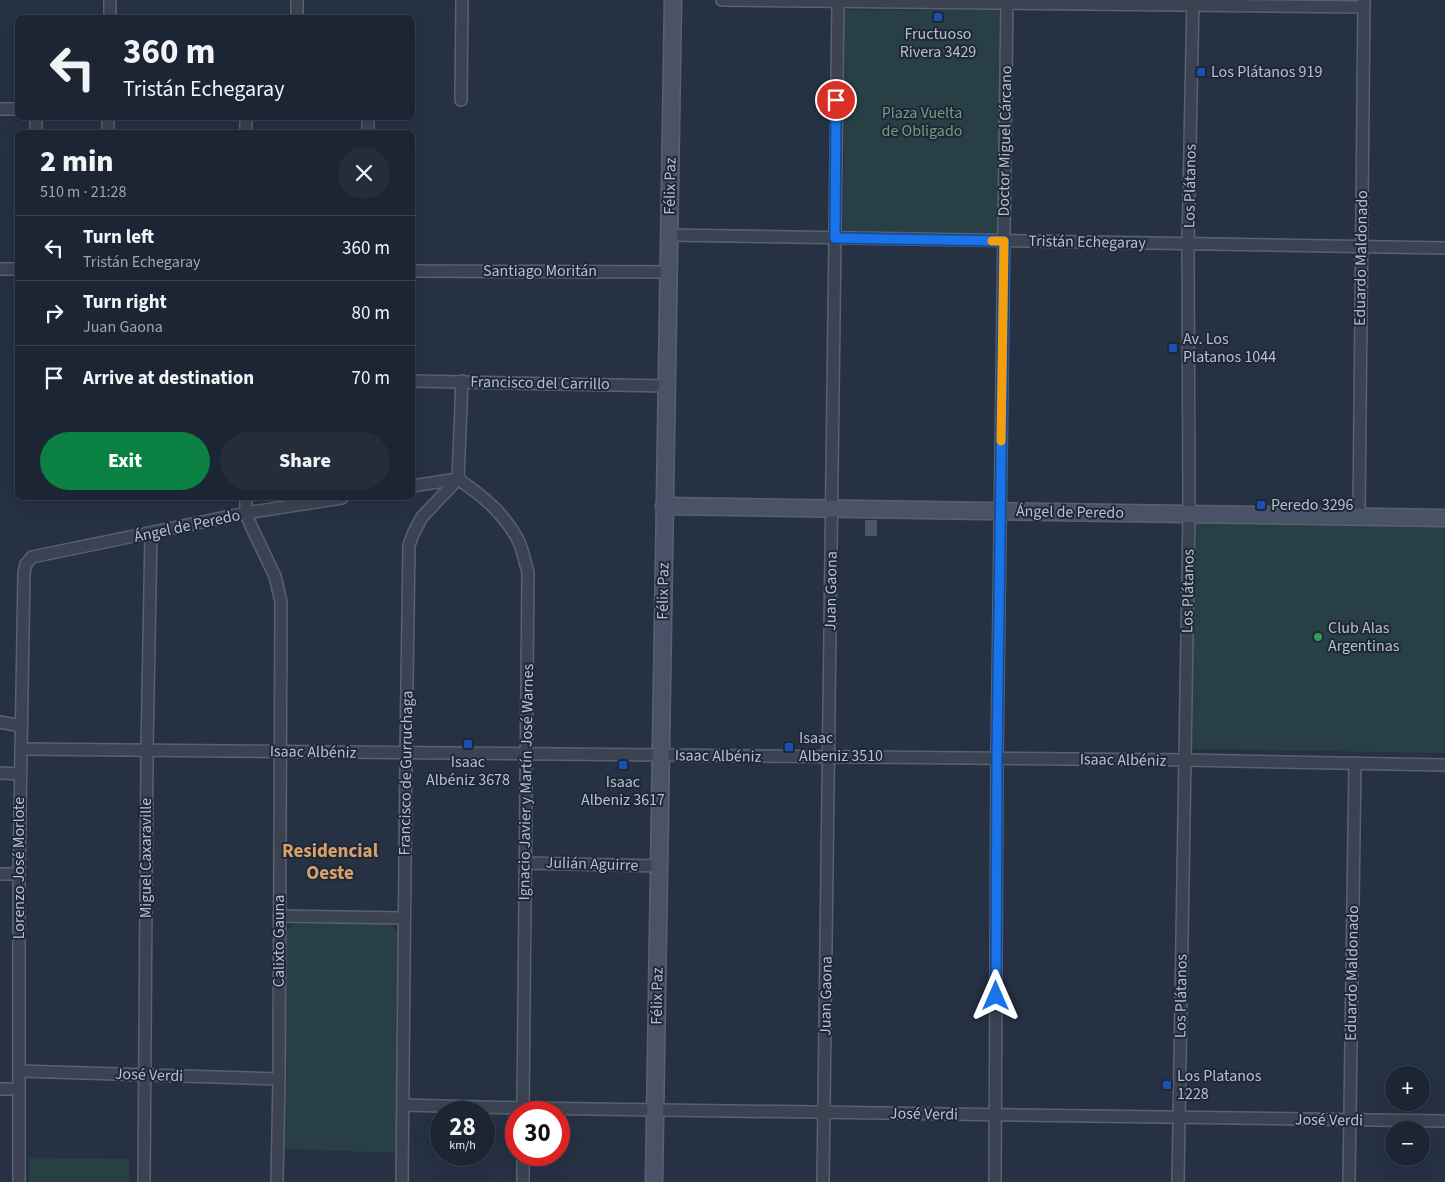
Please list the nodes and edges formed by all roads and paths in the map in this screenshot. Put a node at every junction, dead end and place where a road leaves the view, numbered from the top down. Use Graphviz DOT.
graph roads {
  1 [pos="110,0"];
  2 [pos="298,0"];
  3 [pos="462,0"];
  4 [pos="673,0"];
  5 [pos="722,0"];
  6 [pos="838,1"];
  7 [pos="1007,2"];
  8 [pos="1193,2"];
  9 [pos="1364,3"];
  10 [pos="110,15"];
  11 [pos="297,15"];
  12 [pos="460,100"];
  13 [pos="0,109"];
  14 [pos="15,109"];
  15 [pos="669,235"];
  16 [pos="835,238"];
  17 [pos="1004,241"];
  18 [pos="1188,244"];
  19 [pos="1361,246"];
  20 [pos="1445,248"];
  21 [pos="0,269"];
  22 [pos="15,269"];
  23 [pos="415,271"];
  24 [pos="668,272"];
  25 [pos="415,381"];
  26 [pos="462,381"];
  27 [pos="667,386"];
  28 [pos="458,479"];
  29 [pos="415,486"];
  30 [pos="246,500"];
  31 [pos="329,500"];
  32 [pos="664,506"];
  33 [pos="832,508"];
  34 [pos="1000,511"];
  35 [pos="246,513"];
  36 [pos="1189,514"];
  37 [pos="1358,516"];
  38 [pos="1445,518"];
  39 [pos="151,533"];
  40 [pos="32,557"];
  41 [pos="0,722"];
  42 [pos="21,726"];
  43 [pos="21,749"];
  44 [pos="147,750"];
  45 [pos="280,751"];
  46 [pos="406,752"];
  47 [pos="526,754"];
  48 [pos="661,755"];
  49 [pos="828,757"];
  50 [pos="997,758"];
  51 [pos="1185,760"];
  52 [pos="1355,763"];
  53 [pos="1445,765"];
  54 [pos="0,774"];
  55 [pos="20,774"];
  56 [pos="525,863"];
  57 [pos="659,866"];
  58 [pos="0,874"];
  59 [pos="19,874"];
  60 [pos="280,916"];
  61 [pos="404,918"];
  62 [pos="19,1071"];
  63 [pos="145,1076"];
  64 [pos="279,1079"];
  65 [pos="0,1089"];
  66 [pos="19,1089"];
  67 [pos="523,1101"];
  68 [pos="403,1105"];
  69 [pos="505,1109"];
  70 [pos="570,1110"];
  71 [pos="655,1110"];
  72 [pos="824,1112"];
  73 [pos="996,1115"];
  74 [pos="1179,1117"];
  75 [pos="1350,1120"];
  76 [pos="1445,1121"];
  77 [pos="523,1166"];
  78 [pos="19,1182"];
  79 [pos="144,1182"];
  80 [pos="276,1182"];
  81 [pos="402,1182"];
  82 [pos="523,1182"];
  83 [pos="654,1182"];
  84 [pos="823,1182"];
  85 [pos="995,1182"];
  86 [pos="1178,1182"];
  87 [pos="1349,1182"];
  1 -- 10 [label="street"];
  2 -- 11 [label="street"];
  3 -- 12 [label="street"];
  4 -- 15 [label="main road, Félix Paz"];
  5 -- 6 [label="street"];
  6 -- 7 [label="street"];
  6 -- 16 [label="street, Juan Gaona"];
  7 -- 8 [label="street"];
  7 -- 17 [label="street, Doctor Miguel Cárcano"];
  8 -- 9 [label="street"];
  8 -- 18 [label="street, Los Plátanos"];
  9 -- 19 [label="street, Eduardo Maldonado"];
  13 -- 14 [label="street"];
  15 -- 16 [label="street, Tristán Echegaray"];
  15 -- 24 [label="main road, Félix Paz"];
  16 -- 17 [label="street, Tristán Echegaray"];
  16 -- 33 [label="street, Juan Gaona"];
  17 -- 18 [label="street, Tristán Echegaray"];
  17 -- 34 [label="street, Doctor Miguel Cárcano"];
  18 -- 19 [label="street, Tristán Echegaray"];
  18 -- 36 [label="street, Los Plátanos"];
  19 -- 20 [label="street, Tristán Echegaray"];
  19 -- 37 [label="street, Eduardo Maldonado"];
  21 -- 22 [label="street"];
  23 -- 24 [label="street, Santiago Moritán"];
  24 -- 27 [label="main road, Félix Paz"];
  25 -- 26 [label="street, Francisco del Carrillo"];
  26 -- 27 [label="street, Francisco del Carrillo"];
  26 -- 28 [label="street"];
  27 -- 32 [label="main road, Félix Paz"];
  28 -- 29 [label="street"];
  28 -- 46 [label="street, Francisco de Gurruchaga"];
  28 -- 47 [label="street, Ignacio Javier y Martín José Warnes"];
  30 -- 35 [label="street, Calixto Gauna"];
  31 -- 35 [label="street, Ángel de Peredo"];
  32 -- 33 [label="main road, Ángel de Peredo"];
  32 -- 48 [label="main road, Félix Paz"];
  33 -- 34 [label="main road, Ángel de Peredo"];
  33 -- 49 [label="street, Juan Gaona"];
  34 -- 36 [label="main road, Ángel de Peredo"];
  34 -- 50 [label="street, Doctor Miguel Cárcano"];
  35 -- 39 [label="street, Ángel de Peredo"];
  35 -- 45 [label="street, Calixto Gauna"];
  36 -- 37 [label="main road, Ángel de Peredo"];
  36 -- 51 [label="street, Los Plátanos"];
  37 -- 38 [label="main road, Ángel de Peredo"];
  39 -- 40 [label="street, Ángel de Peredo"];
  39 -- 44 [label="street, Miguel Caxaraville"];
  40 -- 42 [label="street, Lorenzo José Morlote"];
  41 -- 42 [label="street"];
  42 -- 43 [label="street, Lorenzo José Morlote"];
  43 -- 44 [label="street, Isaac Albéniz"];
  43 -- 55 [label="street, Lorenzo José Morlote"];
  44 -- 45 [label="street, Isaac Albéniz"];
  44 -- 63 [label="street, Miguel Caxaraville"];
  45 -- 46 [label="street, Isaac Albéniz"];
  45 -- 60 [label="street, Calixto Gauna"];
  46 -- 47 [label="street, Isaac Albéniz"];
  46 -- 61 [label="street, Francisco de Gurruchaga"];
  47 -- 48 [label="street, Isaac Albéniz"];
  47 -- 56 [label="street, Ignacio Javier y Martín José Warnes"];
  48 -- 49 [label="street, Isaac Albéniz"];
  48 -- 57 [label="main road, Félix Paz"];
  49 -- 50 [label="street, Isaac Albéniz"];
  49 -- 72 [label="street, Juan Gaona"];
  50 -- 51 [label="street, Isaac Albéniz"];
  50 -- 73 [label="street, Doctor Miguel Cárcano"];
  51 -- 52 [label="street, Isaac Albéniz"];
  51 -- 74 [label="street, Los Plátanos"];
  52 -- 53 [label="street, Isaac Albéniz"];
  52 -- 75 [label="street, Eduardo Maldonado"];
  54 -- 55 [label="street"];
  55 -- 59 [label="street, Lorenzo José Morlote"];
  56 -- 57 [label="street, Julián Aguirre"];
  56 -- 67 [label="street, Ignacio Javier y Martín José Warnes"];
  57 -- 71 [label="main road, Félix Paz"];
  58 -- 59 [label="street"];
  59 -- 62 [label="street, Lorenzo José Morlote"];
  60 -- 61 [label="street"];
  60 -- 64 [label="street, Calixto Gauna"];
  61 -- 68 [label="street, Francisco de Gurruchaga"];
  62 -- 63 [label="street, José Verdi"];
  62 -- 66 [label="street, Lorenzo José Morlote"];
  63 -- 64 [label="street, José Verdi"];
  63 -- 79 [label="street, Miguel Caxaraville"];
  64 -- 80 [label="street, Calixto Gauna"];
  65 -- 66 [label="street"];
  66 -- 78 [label="street, Lorenzo José Morlote"];
  68 -- 69 [label="street, José Verdi"];
  68 -- 81 [label="street, Francisco de Gurruchaga"];
  70 -- 71 [label="street, José Verdi"];
  71 -- 72 [label="street, José Verdi"];
  71 -- 83 [label="main road, Félix Paz"];
  72 -- 73 [label="street, José Verdi"];
  72 -- 84 [label="street, Juan Gaona"];
  73 -- 74 [label="street, José Verdi"];
  73 -- 85 [label="street, Doctor Miguel Cárcano"];
  74 -- 75 [label="street, José Verdi"];
  74 -- 86 [label="street, Los Plátanos"];
  75 -- 76 [label="street, José Verdi"];
  75 -- 87 [label="street, Eduardo Maldonado"];
  77 -- 82 [label="street"];
}
